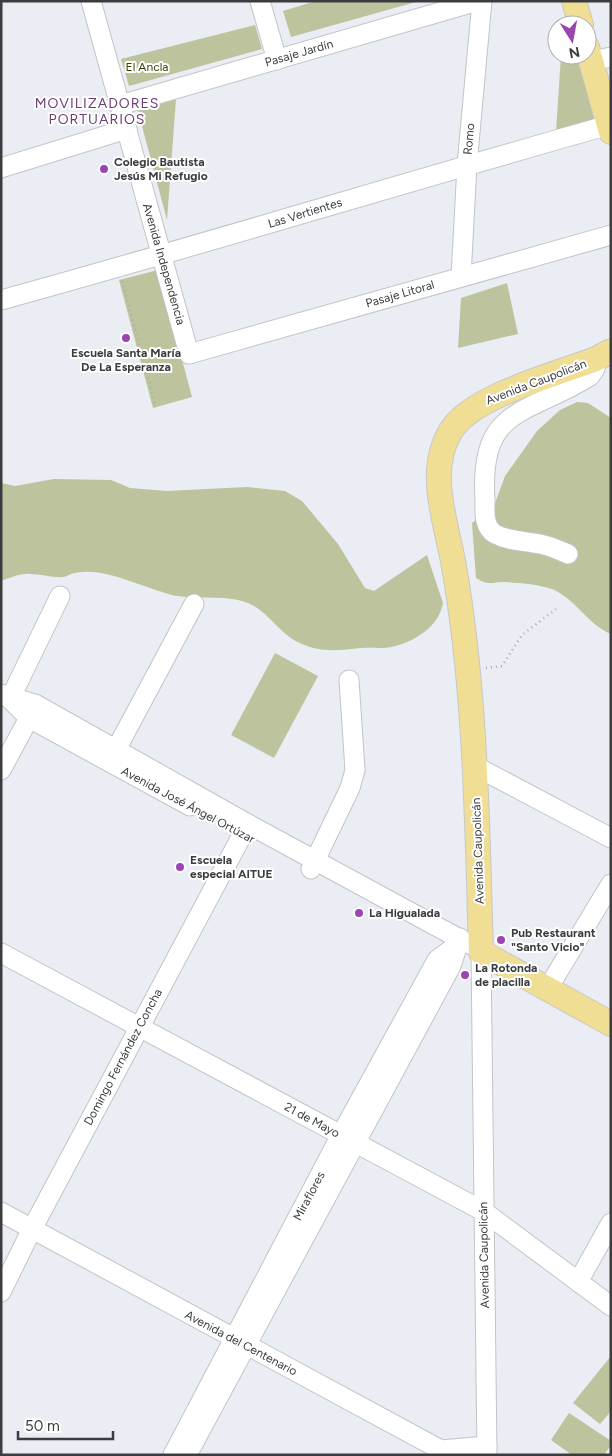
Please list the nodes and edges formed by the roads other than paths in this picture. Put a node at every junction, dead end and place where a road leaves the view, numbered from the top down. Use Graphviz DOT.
graph roads {
  1 [pos="91,1"];
  2 [pos="260,1"];
  3 [pos="480,1"];
  4 [pos="574,1"];
  5 [pos="427,8"];
  6 [pos="578,15"];
  7 [pos="277,60"];
  8 [pos="597,60"];
  9 [pos="120,105"];
  10 [pos="610,128"];
  11 [pos="127,129"];
  12 [pos="467,165"];
  13 [pos="1,168"];
  14 [pos="611,235"];
  15 [pos="162,256"];
  16 [pos="461,277"];
  17 [pos="1,300"];
  18 [pos="189,354"];
  19 [pos="607,354"];
  20 [pos="568,554"];
  21 [pos="60,596"];
  22 [pos="194,604"];
  23 [pos="349,680"];
  24 [pos="6,696"];
  25 [pos="29,718"];
  26 [pos="112,756"];
  27 [pos="475,766"];
  28 [pos="1,770"];
  29 [pos="245,829"];
  30 [pos="611,838"];
  31 [pos="313,865"];
  32 [pos="611,884"];
  33 [pos="458,942"];
  34 [pos="481,952"];
  35 [pos="1,953"];
  36 [pos="548,988"];
  37 [pos="611,1024"];
  38 [pos="138,1028"];
  39 [pos="349,1139"];
  40 [pos="483,1211"];
  41 [pos="1,1212"];
  42 [pos="611,1223"];
  43 [pos="32,1229"];
  44 [pos="578,1282"];
  45 [pos="1,1292"];
  46 [pos="611,1306"];
  47 [pos="239,1343"];
  48 [pos="487,1450"];
  49 [pos="440,1452"];
  50 [pos="173,1455"];
  51 [pos="187,1455"];
  1 -- 9 [label="street, Avenida Independencia"];
  2 -- 7 [label="street"];
  3 -- 5 [label="street, Pasaje Jardín"];
  3 -- 12 [label="street, Romo"];
  4 -- 6 [label="main road"];
  5 -- 7 [label="street, Pasaje Jardín"];
  7 -- 9 [label="street, Pasaje Jardín"];
  8 -- 10 [label="main road"];
  9 -- 11 [label="street, Avenida Independencia"];
  10 -- 12 [label="street, Las Vertientes"];
  11 -- 13 [label="street"];
  11 -- 15 [label="street, Avenida Independencia"];
  12 -- 15 [label="street, Las Vertientes"];
  12 -- 16 [label="street, Romo"];
  14 -- 16 [label="street, Pasaje Litoral"];
  15 -- 17 [label="street, Las Vertientes"];
  15 -- 18 [label="street, Avenida Independencia"];
  16 -- 18 [label="street, Pasaje Litoral"];
  19 -- 20 [label="street"];
  19 -- 27 [label="main road, Avenida Caupolicán"];
  21 -- 24 [label="street"];
  22 -- 26 [label="street"];
  23 -- 31 [label="street"];
  24 -- 25 [label="street, Avenida José Ángel Ortúzar"];
  24 -- 26 [label="street, Avenida José Ángel Ortúzar"];
  25 -- 26 [label="street, Avenida José Ángel Ortúzar"];
  25 -- 28 [label="street"];
  26 -- 29 [label="street, Avenida José Ángel Ortúzar"];
  27 -- 30 [label="street"];
  27 -- 34 [label="main road, Avenida Caupolicán"];
  29 -- 31 [label="street, Avenida José Ángel Ortúzar"];
  29 -- 38 [label="street, Domingo Fernández Concha"];
  31 -- 33 [label="street, Avenida José Ángel Ortúzar"];
  32 -- 36 [label="street"];
  33 -- 34 [label="street, Avenida José Ángel Ortúzar"];
  33 -- 39 [label="street, Miraflores"];
  34 -- 36 [label="main road, Avenida José Ángel Ortúzar"];
  34 -- 40 [label="street, Avenida Caupolicán"];
  35 -- 38 [label="street, 21 de Mayo"];
  36 -- 37 [label="main road, Avenida José Ángel Ortúzar"];
  38 -- 39 [label="street, 21 de Mayo"];
  38 -- 43 [label="street, Domingo Fernández Concha"];
  39 -- 40 [label="street, 21 de Mayo"];
  39 -- 47 [label="street, Miraflores"];
  40 -- 44 [label="street, 21 de Mayo"];
  40 -- 48 [label="street, Avenida Caupolicán"];
  41 -- 43 [label="street, Avenida del Centenario"];
  42 -- 44 [label="street"];
  43 -- 45 [label="street, Domingo Fernández Concha"];
  43 -- 47 [label="street, Avenida del Centenario"];
  44 -- 46 [label="street, 21 de Mayo"];
  47 -- 49 [label="street, Avenida del Centenario"];
  47 -- 50 [label="street, Miraflores"];
  47 -- 51 [label="street, Miraflores"];
  48 -- 49 [label="street, Avenida del Centenario"];
}
